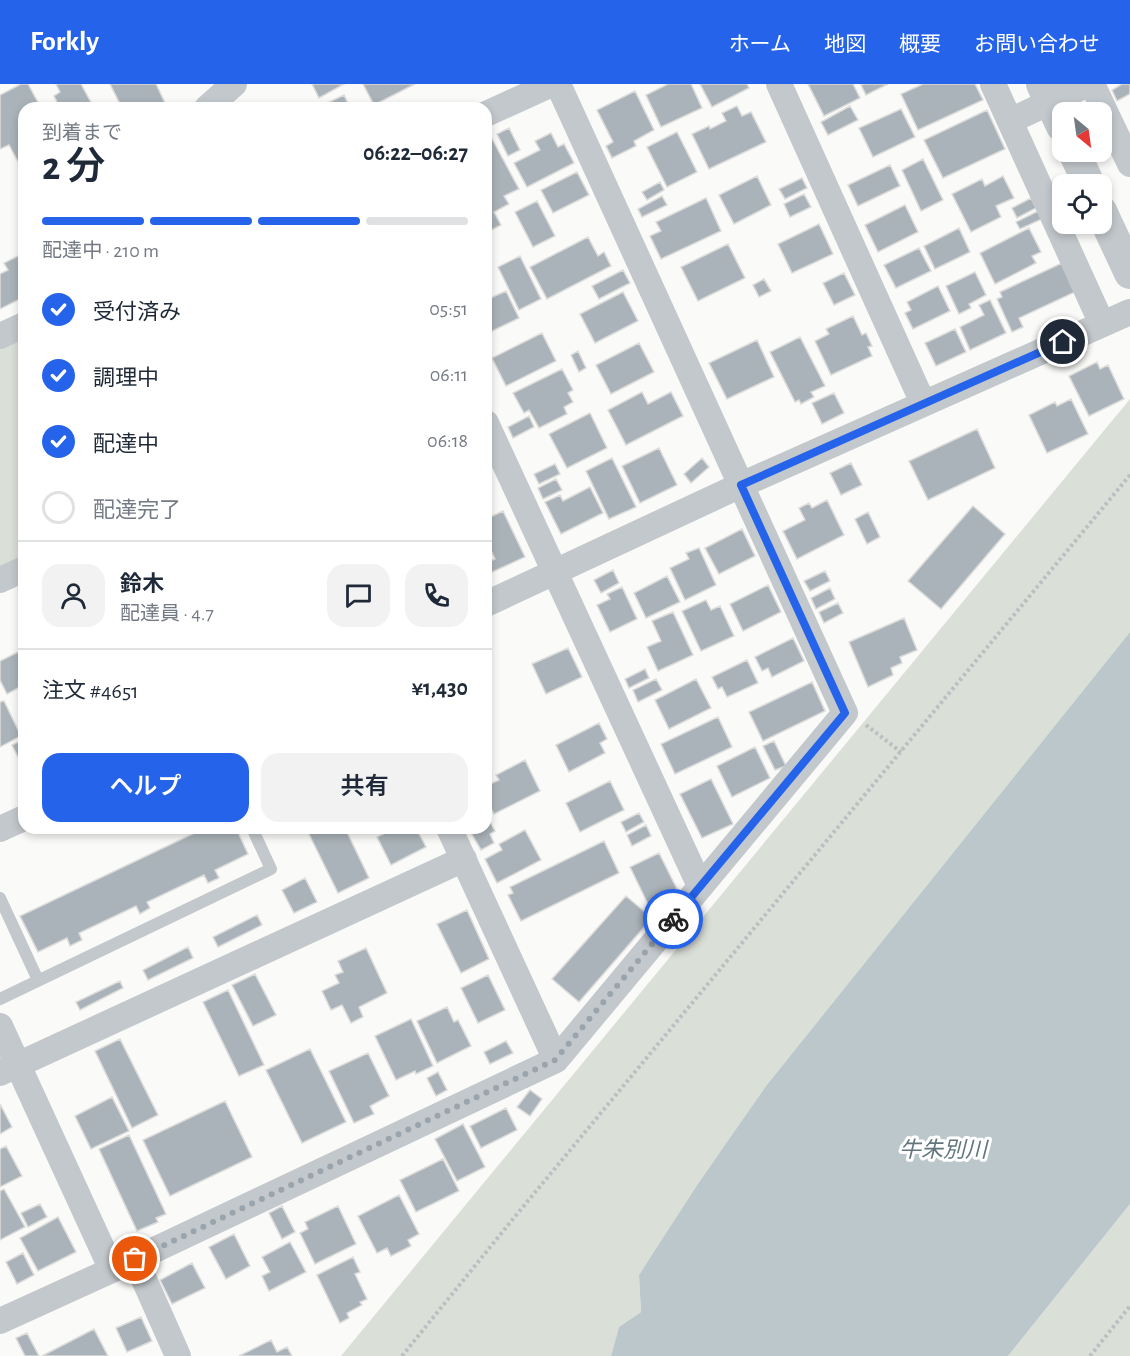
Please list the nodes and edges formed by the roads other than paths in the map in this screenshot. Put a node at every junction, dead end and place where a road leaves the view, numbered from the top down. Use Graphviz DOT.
graph roads {
  1 [pos="234,84"];
  2 [pos="552,84"];
  3 [pos="558,84"];
  4 [pos="779,84"];
  5 [pos="993,84"];
  6 [pos="1090,84"];
  7 [pos="214,102"];
  8 [pos="1056,102"];
  9 [pos="1052,104"];
  10 [pos="492,111"];
  11 [pos="1010,121"];
  12 [pos="1130,164"];
  13 [pos="1112,234"];
  14 [pos="1130,273"];
  15 [pos="1130,312"];
  16 [pos="1102,324"];
  17 [pos="18,328"];
  18 [pos="0,336"];
  19 [pos="923,404"];
  20 [pos="492,436"];
  21 [pos="741,485"];
  22 [pos="18,571"];
  23 [pos="554,572"];
  24 [pos="0,580"];
  25 [pos="492,601"];
  26 [pos="18,821"];
  27 [pos="0,829"];
  28 [pos="255,834"];
  29 [pos="452,834"];
  30 [pos="464,859"];
  31 [pos="700,886"];
  32 [pos="0,898"];
  33 [pos="38,980"];
  34 [pos="0,999"];
  35 [pos="0,1026"];
  36 [pos="555,1060"];
  37 [pos="9,1069"];
  38 [pos="135,1259"];
  39 [pos="112,1270"];
  40 [pos="0,1321"];
  41 [pos="178,1356"];
  1 -- 7 [label="street"];
  2 -- 10 [label="street"];
  3 -- 21 [label="street"];
  4 -- 19 [label="street"];
  5 -- 11 [label="street"];
  6 -- 8 [label="street"];
  6 -- 12 [label="street"];
  9 -- 11 [label="street"];
  11 -- 16 [label="street"];
  13 -- 14 [label="street"];
  15 -- 16 [label="street"];
  16 -- 19 [label="street"];
  17 -- 18 [label="street"];
  19 -- 21 [label="street"];
  20 -- 23 [label="street"];
  21 -- 23 [label="street"];
  21 -- 31 [label="street"];
  22 -- 24 [label="street"];
  23 -- 25 [label="street"];
  23 -- 31 [label="street"];
  26 -- 27 [label="street"];
  28 -- 33 [label="lane"];
  29 -- 30 [label="street"];
  30 -- 36 [label="street"];
  30 -- 37 [label="street"];
  31 -- 36 [label="street"];
  32 -- 33 [label="lane"];
  33 -- 34 [label="lane"];
  35 -- 37 [label="street"];
  36 -- 38 [label="street"];
  37 -- 39 [label="street"];
  38 -- 39 [label="street"];
  38 -- 41 [label="street"];
  39 -- 40 [label="street"];
}
